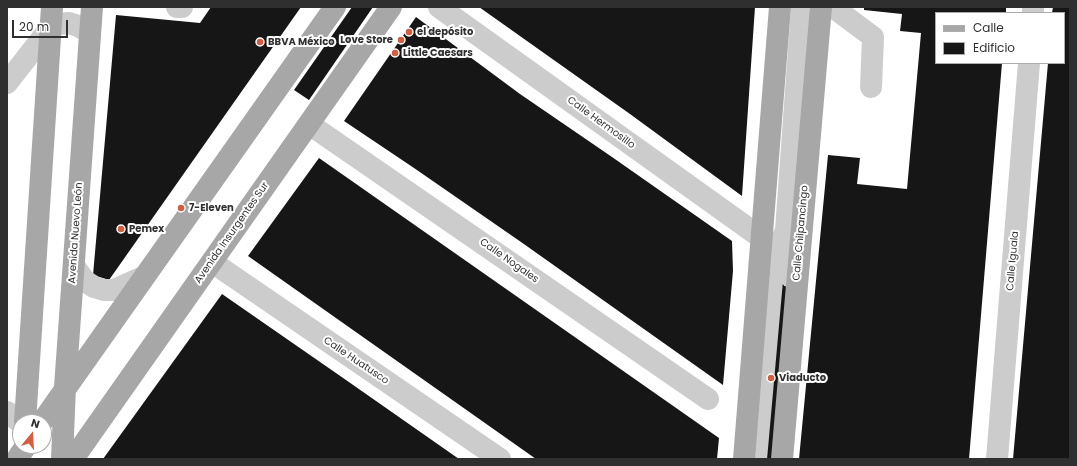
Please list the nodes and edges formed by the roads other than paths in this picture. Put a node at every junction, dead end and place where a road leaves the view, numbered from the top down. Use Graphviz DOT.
graph roads {
  1 [pos="92,7"];
  2 [pos="177,7"];
  3 [pos="182,7"];
  4 [pos="335,7"];
  5 [pos="391,7"];
  6 [pos="439,7"];
  7 [pos="780,7"];
  8 [pos="802,7"];
  9 [pos="821,7"];
  10 [pos="826,7"];
  11 [pos="51,18"];
  12 [pos="90,33"];
  13 [pos="1029,64"];
  14 [pos="7,83"];
  15 [pos="871,87"];
  16 [pos="309,124"];
  17 [pos="786,230"];
  18 [pos="763,239"];
  19 [pos="212,262"];
  20 [pos="74,266"];
  21 [pos="143,277"];
  22 [pos="65,387"];
  23 [pos="708,399"];
  24 [pos="26,414"];
  25 [pos="47,414"];
  26 [pos="62,459"];
  27 [pos="73,459"];
  28 [pos="500,459"];
  29 [pos="744,459"];
  30 [pos="756,459"];
  31 [pos="774,459"];
  32 [pos="782,459"];
  33 [pos="998,459"];
  1 -- 12 [label="main road, Avenida Nuevo León"];
  2 -- 3 [label="street"];
  4 -- 21 [label="main road"];
  5 -- 16 [label="main road, Avenida Insurgentes Sur"];
  6 -- 18 [label="street, Calle Hermosillo"];
  7 -- 18 [label="main road"];
  8 -- 17 [label="street"];
  9 -- 32 [label="main road, Calle Chilpancingo"];
  10 -- 15 [label="street"];
  11 -- 12 [label="street"];
  11 -- 14 [label="street"];
  11 -- 24 [label="main road"];
  12 -- 20 [label="main road, Avenida Nuevo León"];
  13 -- 33 [label="street, Calle Iguala"];
  16 -- 19 [label="main road, Avenida Insurgentes Sur"];
  16 -- 23 [label="street, Calle Nogales"];
  17 -- 30 [label="street"];
  17 -- 31 [label="street"];
  18 -- 29 [label="main road"];
  19 -- 27 [label="main road, Avenida Insurgentes Sur"];
  19 -- 28 [label="street, Calle Huatusco"];
  20 -- 21 [label="street"];
  20 -- 22 [label="main road, Avenida Nuevo León"];
  21 -- 22 [label="main road"];
  22 -- 25 [label="main road"];
  22 -- 26 [label="main road, Avenida Nuevo León"];
}
